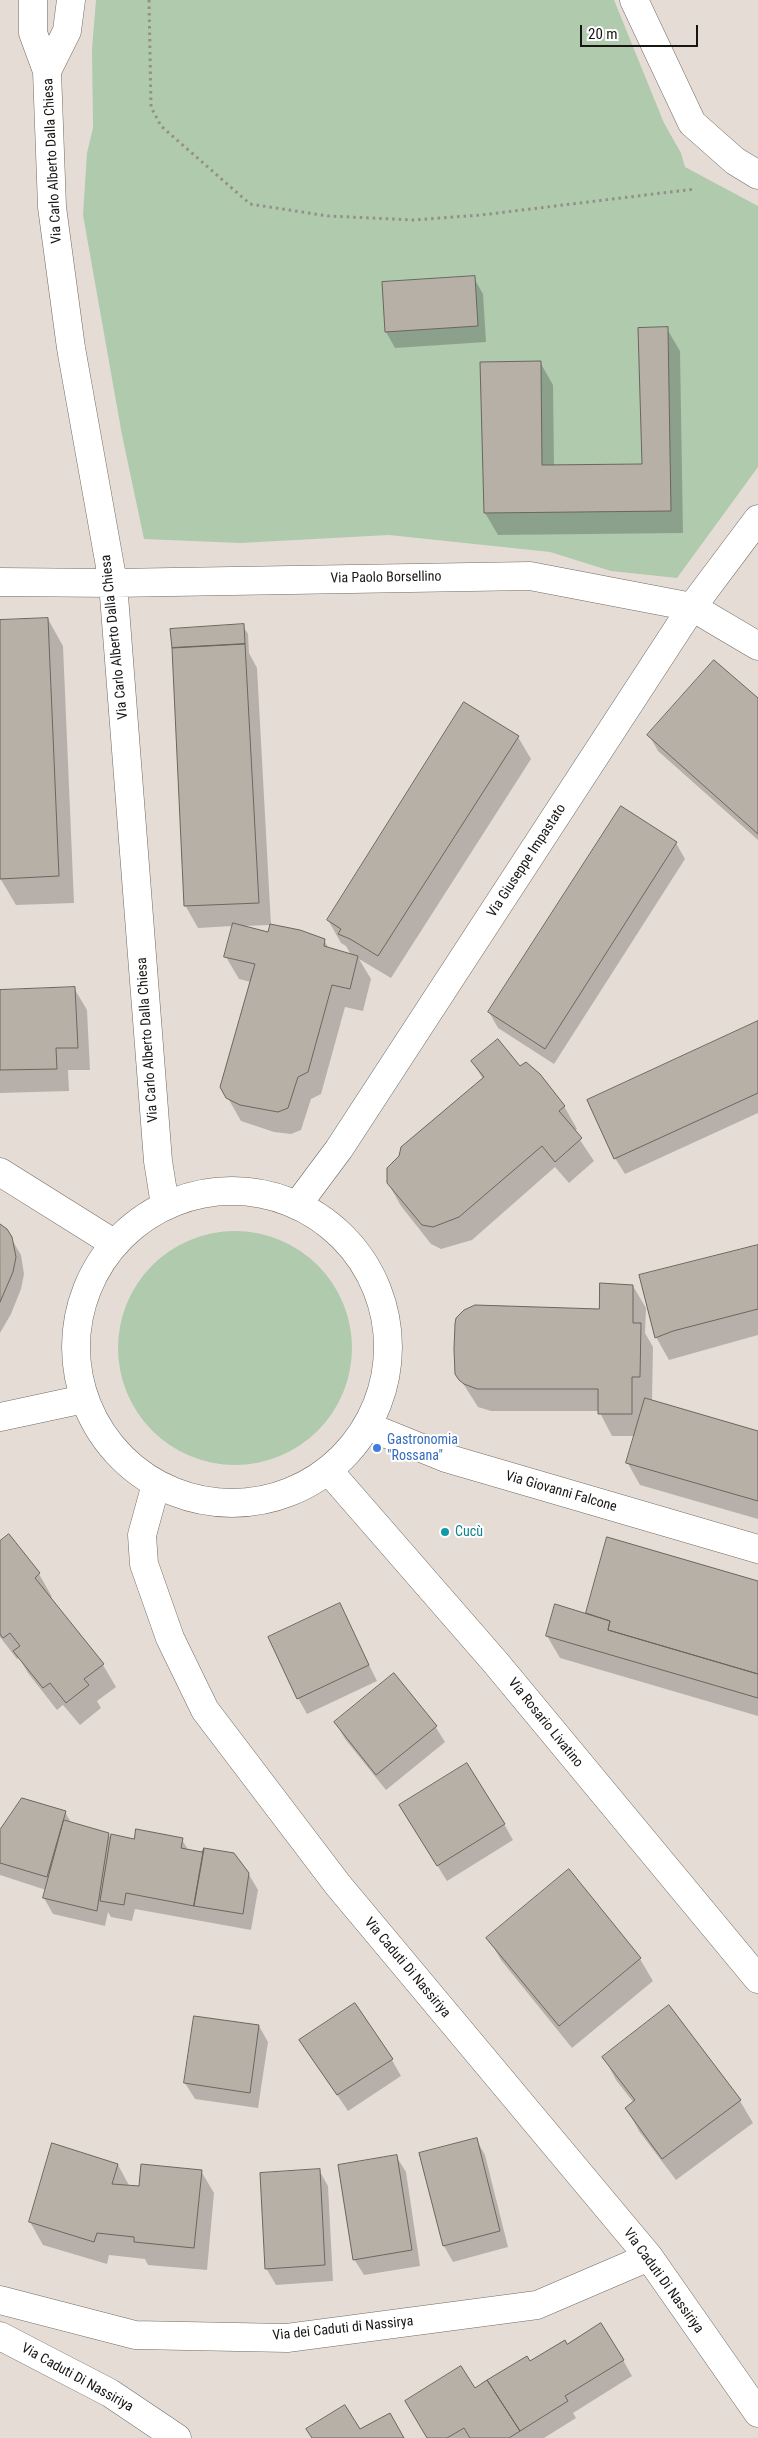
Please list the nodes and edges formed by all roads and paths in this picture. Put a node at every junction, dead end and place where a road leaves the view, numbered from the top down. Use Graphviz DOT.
graph roads {
  1 [pos="32,0"];
  2 [pos="71,0"];
  3 [pos="149,0"];
  4 [pos="634,0"];
  5 [pos="47,71"];
  6 [pos="758,175"];
  7 [pos="695,189"];
  8 [pos="758,519"];
  9 [pos="0,582"];
  10 [pos="112,583"];
  11 [pos="692,607"];
  12 [pos="758,646"];
  13 [pos="0,1172"];
  14 [pos="298,1204"];
  15 [pos="165,1205"];
  16 [pos="115,1244"];
  17 [pos="84,1399"];
  18 [pos="0,1417"];
  19 [pos="367,1426"];
  20 [pos="328,1470"];
  21 [pos="156,1484"];
  22 [pos="758,1549"];
  23 [pos="758,1979"];
  24 [pos="649,2257"];
  25 [pos="0,2300"];
  26 [pos="0,2336"];
  27 [pos="758,2413"];
  28 [pos="177,2438"];
  1 -- 5 [label="street, Via Carlo Alberto Dalla Chiesa"];
  2 -- 5 [label="street, Via Carlo Alberto Dalla Chiesa"];
  3 -- 7 [label="path"];
  4 -- 6 [label="street"];
  5 -- 10 [label="street, Via Carlo Alberto Dalla Chiesa"];
  8 -- 11 [label="street, Via Giuseppe Impastato"];
  9 -- 10 [label="street, Via Paolo Borsellino"];
  10 -- 11 [label="street, Via Paolo Borsellino"];
  10 -- 15 [label="street, Via Carlo Alberto Dalla Chiesa"];
  11 -- 12 [label="street, Via Paolo Borsellino"];
  11 -- 14 [label="street, Via Giuseppe Impastato"];
  13 -- 16 [label="street"];
  14 -- 15 [label="street"];
  14 -- 19 [label="street"];
  15 -- 16 [label="street"];
  16 -- 17 [label="street"];
  17 -- 18 [label="street"];
  17 -- 21 [label="street"];
  19 -- 20 [label="street"];
  19 -- 22 [label="street, Via Giovanni Falcone"];
  20 -- 21 [label="street"];
  20 -- 23 [label="street, Via Rosario Livatino"];
  21 -- 24 [label="street, Via Caduti Di Nassiriya"];
  24 -- 25 [label="street, Via dei Caduti di Nassirya"];
  24 -- 27 [label="street, Via Caduti Di Nassiriya"];
  26 -- 28 [label="street, Via Caduti Di Nassiriya"];
}
